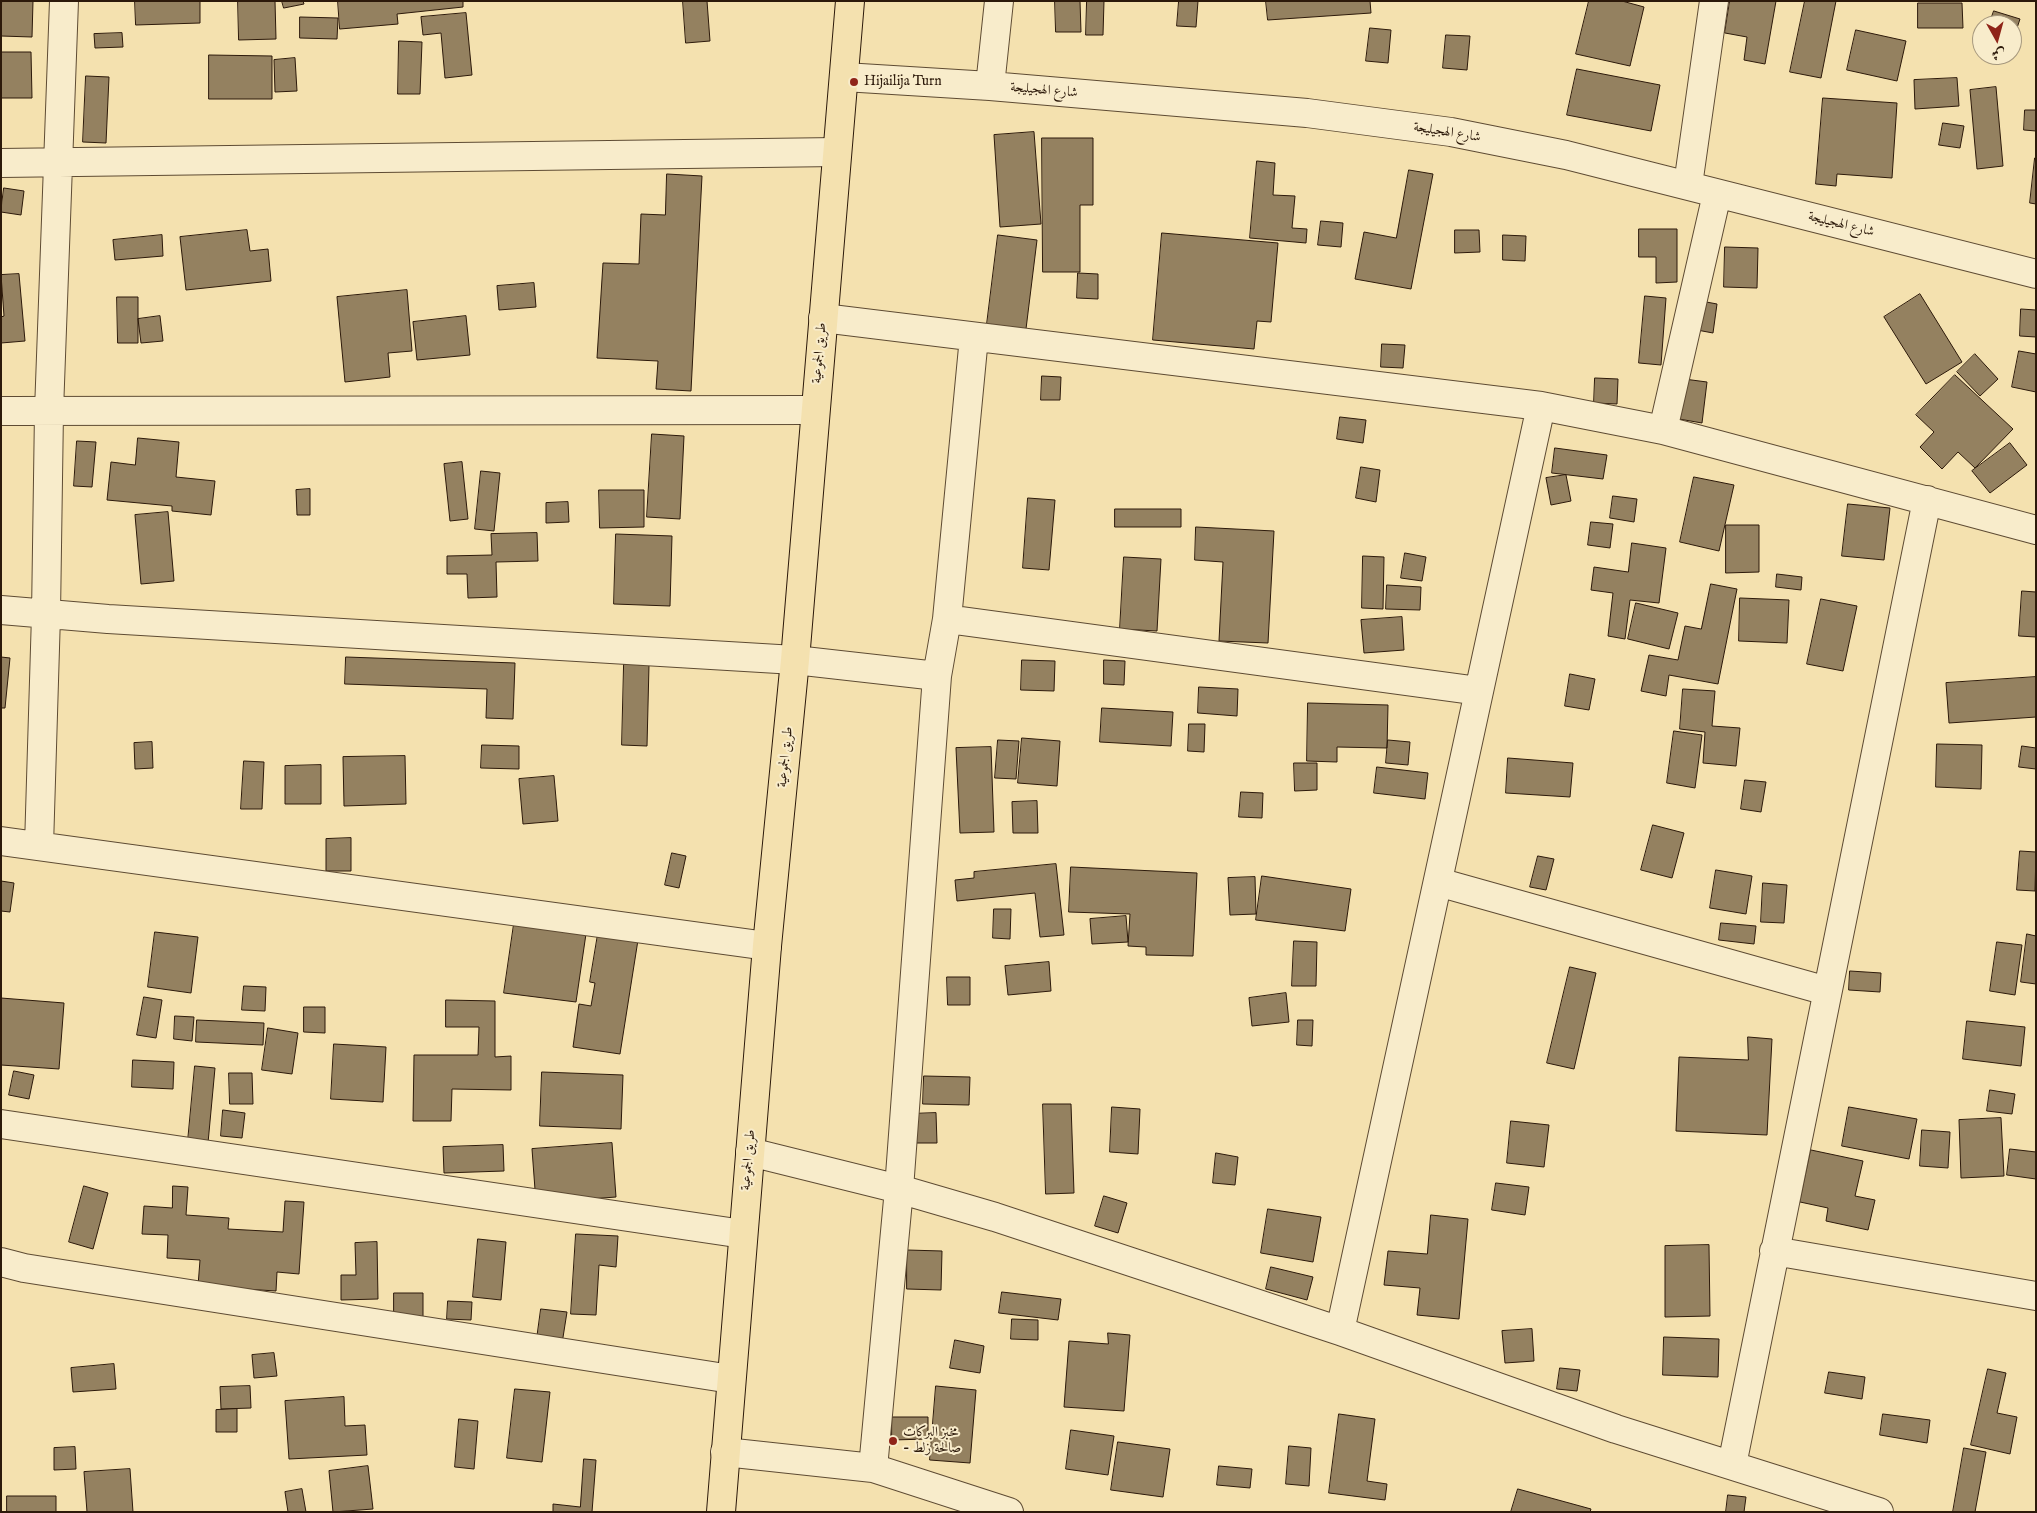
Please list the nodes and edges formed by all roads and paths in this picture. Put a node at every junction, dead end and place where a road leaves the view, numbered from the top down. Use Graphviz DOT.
graph roads {
  1 [pos="64,1"];
  2 [pos="850,1"];
  3 [pos="998,1"];
  4 [pos="1714,1"];
  5 [pos="844,77"];
  6 [pos="990,86"];
  7 [pos="838,152"];
  8 [pos="58,162"];
  9 [pos="1,163"];
  10 [pos="1688,186"];
  11 [pos="1717,194"];
  12 [pos="2036,274"];
  13 [pos="823,318"];
  14 [pos="974,337"];
  15 [pos="1541,406"];
  16 [pos="816,410"];
  17 [pos="1,411"];
  18 [pos="49,411"];
  19 [pos="1663,430"];
  20 [pos="1928,500"];
  21 [pos="2036,530"];
  22 [pos="1,610"];
  23 [pos="46,615"];
  24 [pos="947,619"];
  25 [pos="795,660"];
  26 [pos="937,676"];
  27 [pos="1479,691"];
  28 [pos="1,840"];
  29 [pos="39,846"];
  30 [pos="1438,882"];
  31 [pos="767,946"];
  32 [pos="1827,991"];
  33 [pos="1,1124"];
  34 [pos="750,1152"];
  35 [pos="899,1190"];
  36 [pos="743,1234"];
  37 [pos="1774,1251"];
  38 [pos="1,1262"];
  39 [pos="2036,1296"];
  40 [pos="1340,1331"];
  41 [pos="731,1379"];
  42 [pos="725,1452"];
  43 [pos="1732,1465"];
  44 [pos="873,1468"];
  45 [pos="1844,1507"];
  46 [pos="721,1512"];
  47 [pos="1009,1512"];
  48 [pos="1879,1512"];
  1 -- 8 [label="street"];
  2 -- 5 [label="main road, طريق الجموعية"];
  3 -- 6 [label="street"];
  4 -- 10 [label="street"];
  5 -- 6 [label="street, شارع الهجيليجة"];
  5 -- 7 [label="main road, طريق الجموعية"];
  6 -- 10 [label="street, شارع الهجيليجة"];
  7 -- 8 [label="street"];
  7 -- 13 [label="main road, طريق الجموعية"];
  8 -- 9 [label="street"];
  8 -- 18 [label="street"];
  10 -- 11 [label="street, شارع الهجيليجة"];
  11 -- 12 [label="street, شارع الهجيليجة"];
  11 -- 19 [label="street"];
  13 -- 14 [label="street"];
  13 -- 16 [label="main road, طريق الجموعية"];
  14 -- 15 [label="street"];
  14 -- 24 [label="street"];
  15 -- 19 [label="street"];
  15 -- 27 [label="street"];
  16 -- 18 [label="street"];
  16 -- 25 [label="main road, طريق الجموعية"];
  17 -- 18 [label="street"];
  18 -- 23 [label="street"];
  19 -- 20 [label="street"];
  20 -- 21 [label="street"];
  20 -- 32 [label="street"];
  22 -- 23 [label="street"];
  23 -- 25 [label="street"];
  23 -- 29 [label="street"];
  24 -- 26 [label="street"];
  24 -- 27 [label="street"];
  25 -- 26 [label="street"];
  25 -- 31 [label="main road, طريق الجموعية"];
  26 -- 35 [label="street"];
  27 -- 30 [label="street"];
  28 -- 29 [label="street"];
  29 -- 31 [label="street"];
  30 -- 32 [label="street"];
  30 -- 40 [label="street"];
  31 -- 34 [label="main road, طريق الجموعية"];
  32 -- 37 [label="street"];
  33 -- 36 [label="street"];
  34 -- 35 [label="street"];
  34 -- 36 [label="main road, طريق الجموعية"];
  35 -- 40 [label="street"];
  35 -- 44 [label="street"];
  36 -- 41 [label="main road, طريق الجموعية"];
  37 -- 39 [label="street"];
  37 -- 43 [label="street"];
  38 -- 41 [label="street"];
  40 -- 43 [label="street"];
  41 -- 42 [label="main road, طريق الجموعية"];
  42 -- 44 [label="street"];
  42 -- 46 [label="main road, طريق الجموعية"];
  43 -- 45 [label="street"];
  44 -- 47 [label="street"];
  45 -- 48 [label="street"];
}
